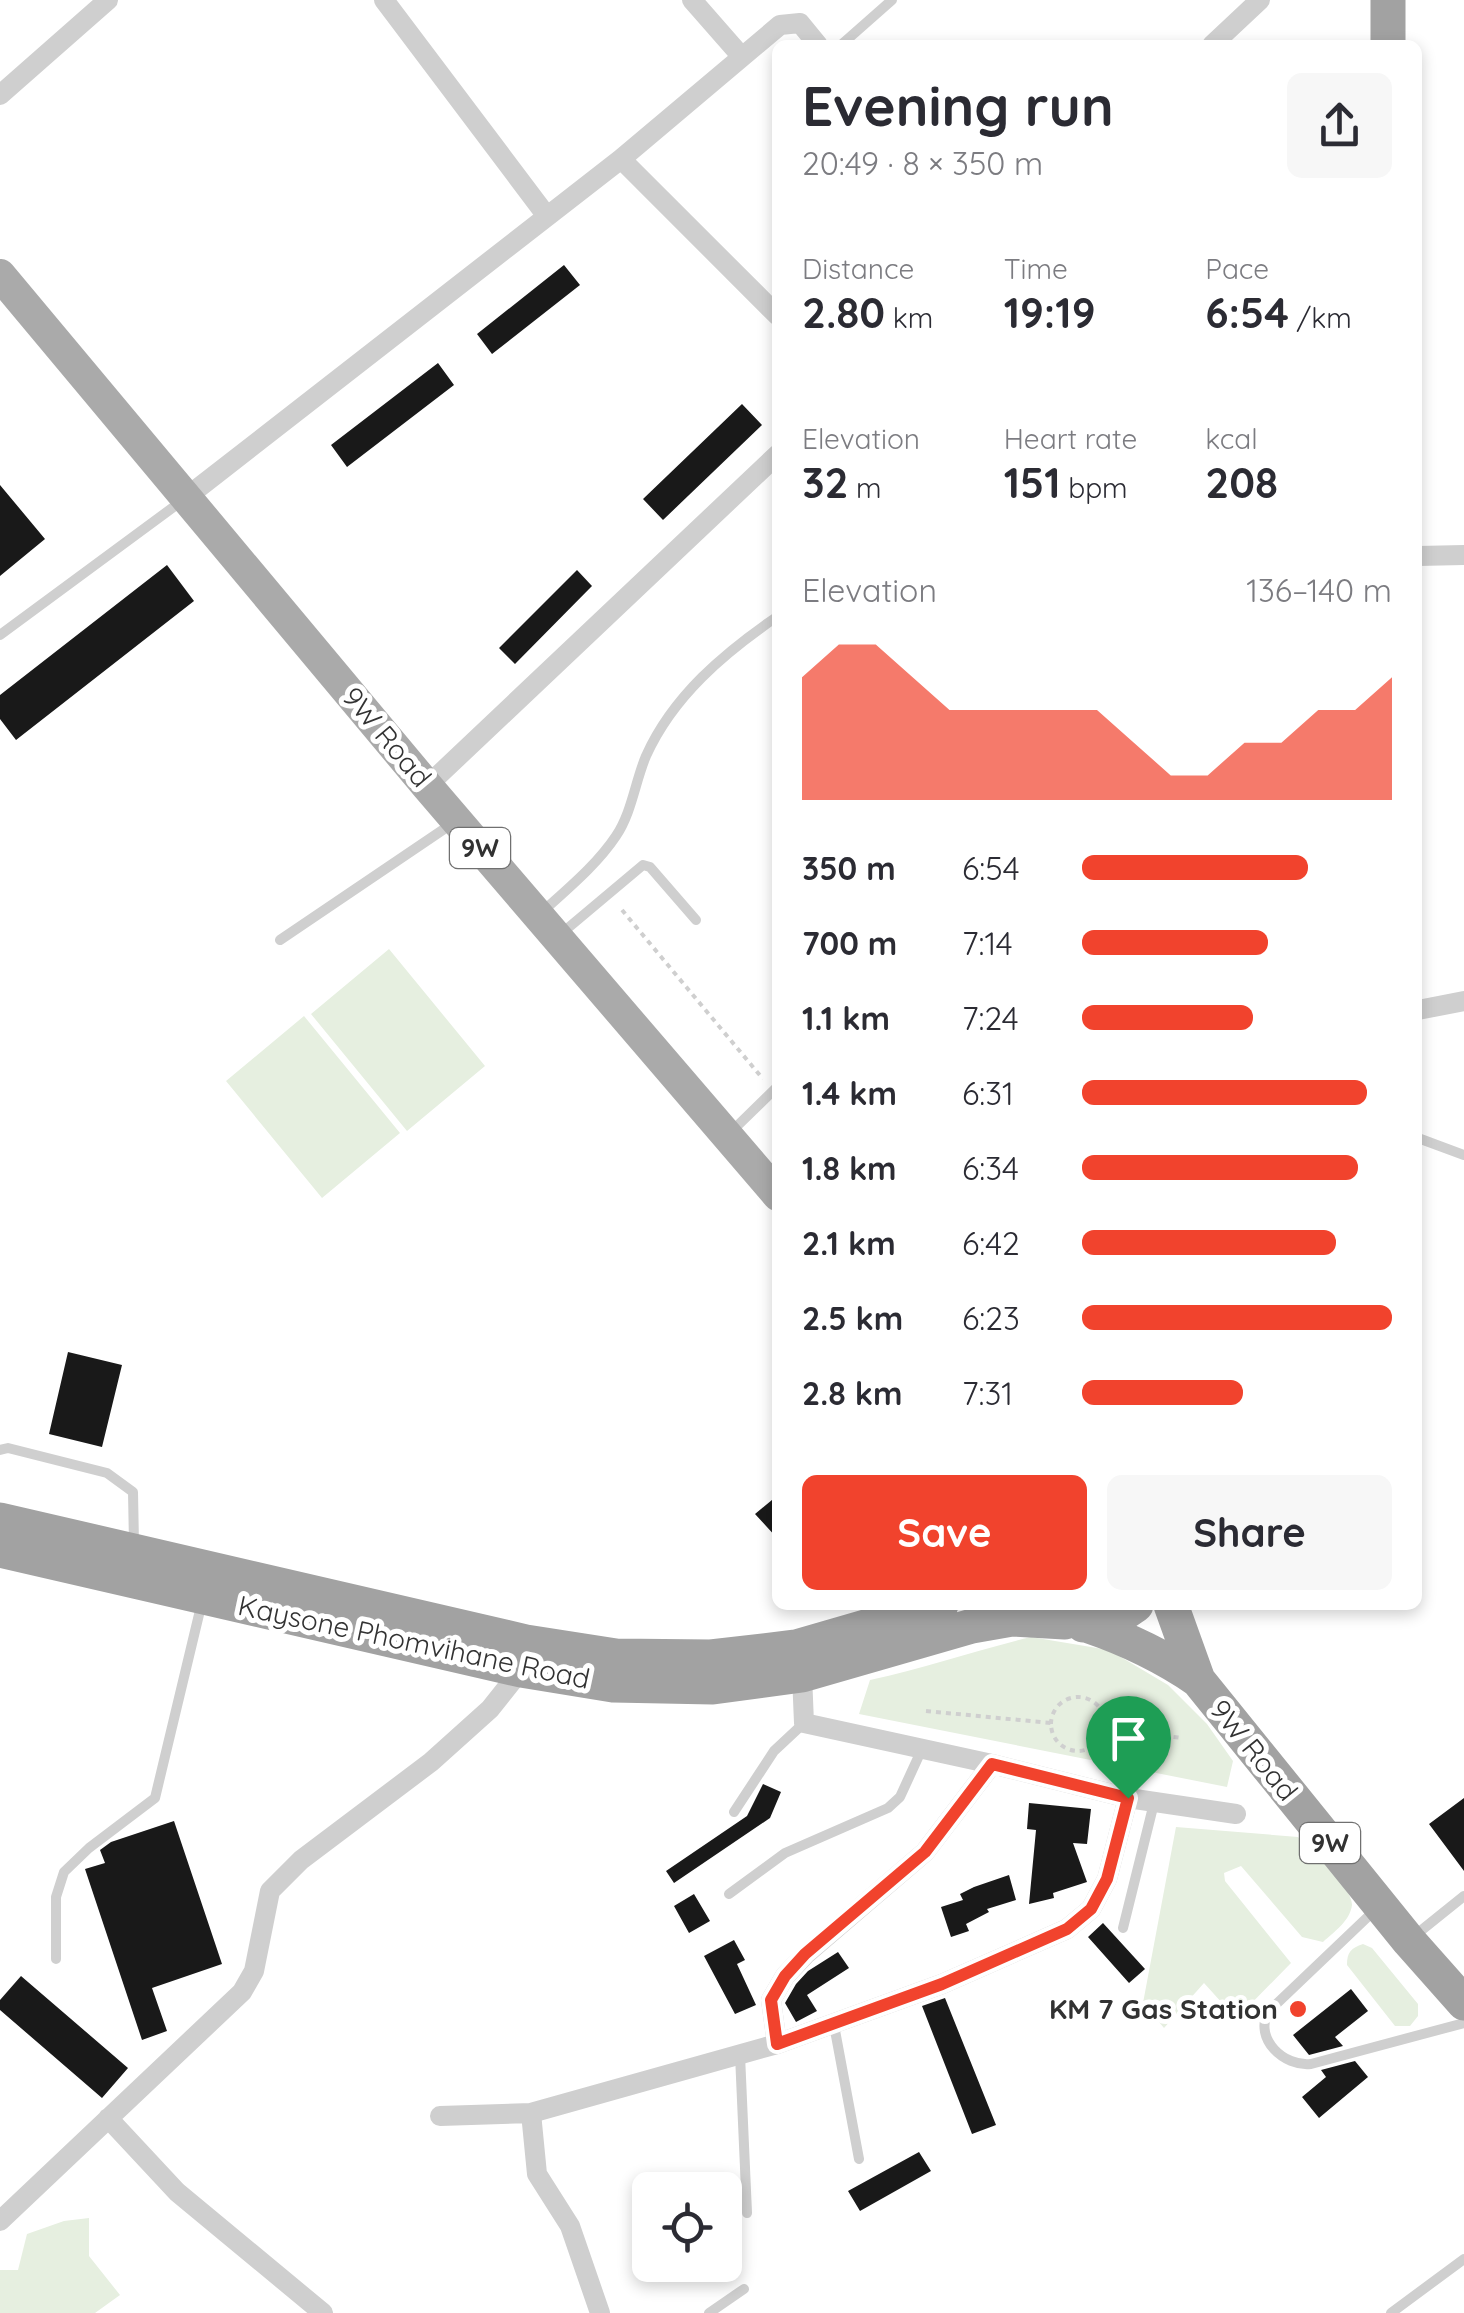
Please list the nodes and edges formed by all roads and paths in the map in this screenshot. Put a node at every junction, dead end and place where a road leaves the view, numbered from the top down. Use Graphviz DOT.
graph roads {
  1 [pos="108,0"];
  2 [pos="384,0"];
  3 [pos="692,0"];
  4 [pos="892,0"];
  5 [pos="1260,0"];
  6 [pos="1388,0"];
  7 [pos="814,40"];
  8 [pos="847,40"];
  9 [pos="1217,40"];
  10 [pos="1388,40"];
  11 [pos="742,56"];
  12 [pos="0,95"];
  13 [pos="621,159"];
  14 [pos="546,215"];
  15 [pos="0,276"];
  16 [pos="772,310"];
  17 [pos="772,460"];
  18 [pos="188,496"];
  19 [pos="1464,555"];
  20 [pos="1422,556"];
  21 [pos="772,621"];
  22 [pos="0,635"];
  23 [pos="427,786"];
  24 [pos="457,820"];
  25 [pos="622,910"];
  26 [pos="696,920"];
  27 [pos="548,927"];
  28 [pos="280,940"];
  29 [pos="1464,1001"];
  30 [pos="1422,1009"];
  31 [pos="772,1085"];
  32 [pos="772,1091"];
  33 [pos="727,1136"];
  34 [pos="1422,1139"];
  35 [pos="1464,1155"];
  36 [pos="772,1188"];
  37 [pos="0,1450"];
  38 [pos="0,1520"];
  39 [pos="0,1550"];
  40 [pos="133,1564"];
  41 [pos="204,1596"];
  42 [pos="924,1610"];
  43 [pos="1128,1610"];
  44 [pos="1172,1610"];
  45 [pos="1064,1618"];
  46 [pos="524,1656"];
  47 [pos="802,1676"];
  48 [pos="1198,1680"];
  49 [pos="926,1710"];
  50 [pos="804,1723"];
  51 [pos="1051,1723"];
  52 [pos="1104,1729"];
  53 [pos="1182,1738"];
  54 [pos="922,1749"];
  55 [pos="992,1764"];
  56 [pos="1128,1798"];
  57 [pos="1154,1802"];
  58 [pos="734,1812"];
  59 [pos="1236,1814"];
  60 [pos="729,1894"];
  61 [pos="1464,1896"];
  62 [pos="1380,1905"];
  63 [pos="1123,1928"];
  64 [pos="1409,1941"];
  65 [pos="56,1959"];
  66 [pos="1464,2003"];
  67 [pos="1464,2023"];
  68 [pos="834,2026"];
  69 [pos="777,2044"];
  70 [pos="740,2054"];
  71 [pos="530,2113"];
  72 [pos="440,2116"];
  73 [pos="108,2118"];
  74 [pos="860,2159"];
  75 [pos="747,2213"];
  76 [pos="0,2221"];
  77 [pos="1464,2260"];
  78 [pos="744,2289"];
  79 [pos="323,2313"];
  80 [pos="600,2313"];
  81 [pos="709,2313"];
  82 [pos="1390,2313"];
  1 -- 12 [label="street"];
  2 -- 14 [label="street"];
  3 -- 11 [label="street"];
  4 -- 8 [label="lane"];
  5 -- 9 [label="street"];
  6 -- 10 [label="highway"];
  7 -- 11 [label="street"];
  11 -- 13 [label="street"];
  13 -- 14 [label="street"];
  13 -- 16 [label="street"];
  14 -- 18 [label="street"];
  15 -- 18 [label="main road, 9W Road / 9W"];
  17 -- 23 [label="street"];
  18 -- 22 [label="lane"];
  18 -- 23 [label="main road, 9W Road / 9W"];
  19 -- 20 [label="street"];
  21 -- 27 [label="lane"];
  23 -- 24 [label="main road, 9W Road / 9W"];
  24 -- 27 [label="main road, 9W Road / 9W"];
  24 -- 28 [label="lane"];
  25 -- 31 [label="path"];
  26 -- 27 [label="lane"];
  27 -- 33 [label="main road, 9W Road / 9W"];
  29 -- 30 [label="street"];
  32 -- 33 [label="lane"];
  33 -- 36 [label="main road, 9W Road / 9W"];
  34 -- 35 [label="lane"];
  37 -- 40 [label="lane"];
  38 -- 40 [label="highway, Kaysone Phomvihane Road"];
  39 -- 40 [label="highway, Kaysone Phomvihane Road"];
  40 -- 41 [label="highway, Kaysone Phomvihane Road"];
  40 -- 46 [label="highway, Kaysone Phomvihane Road"];
  41 -- 46 [label="highway, Kaysone Phomvihane Road"];
  41 -- 65 [label="lane"];
  42 -- 46 [label="highway, Kaysone Phomvihane Road"];
  43 -- 45 [label="highway"];
  44 -- 48 [label="highway"];
  45 -- 47 [label="highway, Kaysone Phomvihane Road"];
  45 -- 48 [label="highway"];
  46 -- 47 [label="highway, Kaysone Phomvihane Road"];
  46 -- 73 [label="street"];
  47 -- 50 [label="street"];
  48 -- 62 [label="highway, 9W Road / 9W"];
  49 -- 51 [label="path"];
  50 -- 54 [label="street"];
  50 -- 58 [label="lane"];
  51 -- 52 [label="path"];
  51 -- 52 [label="path"];
  52 -- 53 [label="path"];
  54 -- 55 [label="street"];
  54 -- 60 [label="lane"];
  55 -- 56 [label="street"];
  55 -- 69 [label="street"];
  56 -- 57 [label="street"];
  56 -- 68 [label="street"];
  57 -- 59 [label="street"];
  57 -- 63 [label="lane"];
  61 -- 64 [label="lane"];
  62 -- 64 [label="highway, 9W Road / 9W"];
  62 -- 67 [label="lane"];
  64 -- 66 [label="highway, 9W Road / 9W"];
  68 -- 69 [label="street"];
  68 -- 74 [label="lane"];
  69 -- 70 [label="street"];
  70 -- 71 [label="street"];
  70 -- 75 [label="lane"];
  71 -- 72 [label="street"];
  71 -- 80 [label="street"];
  73 -- 76 [label="street"];
  73 -- 79 [label="street"];
  77 -- 82 [label="lane"];
  78 -- 81 [label="lane"];
}
